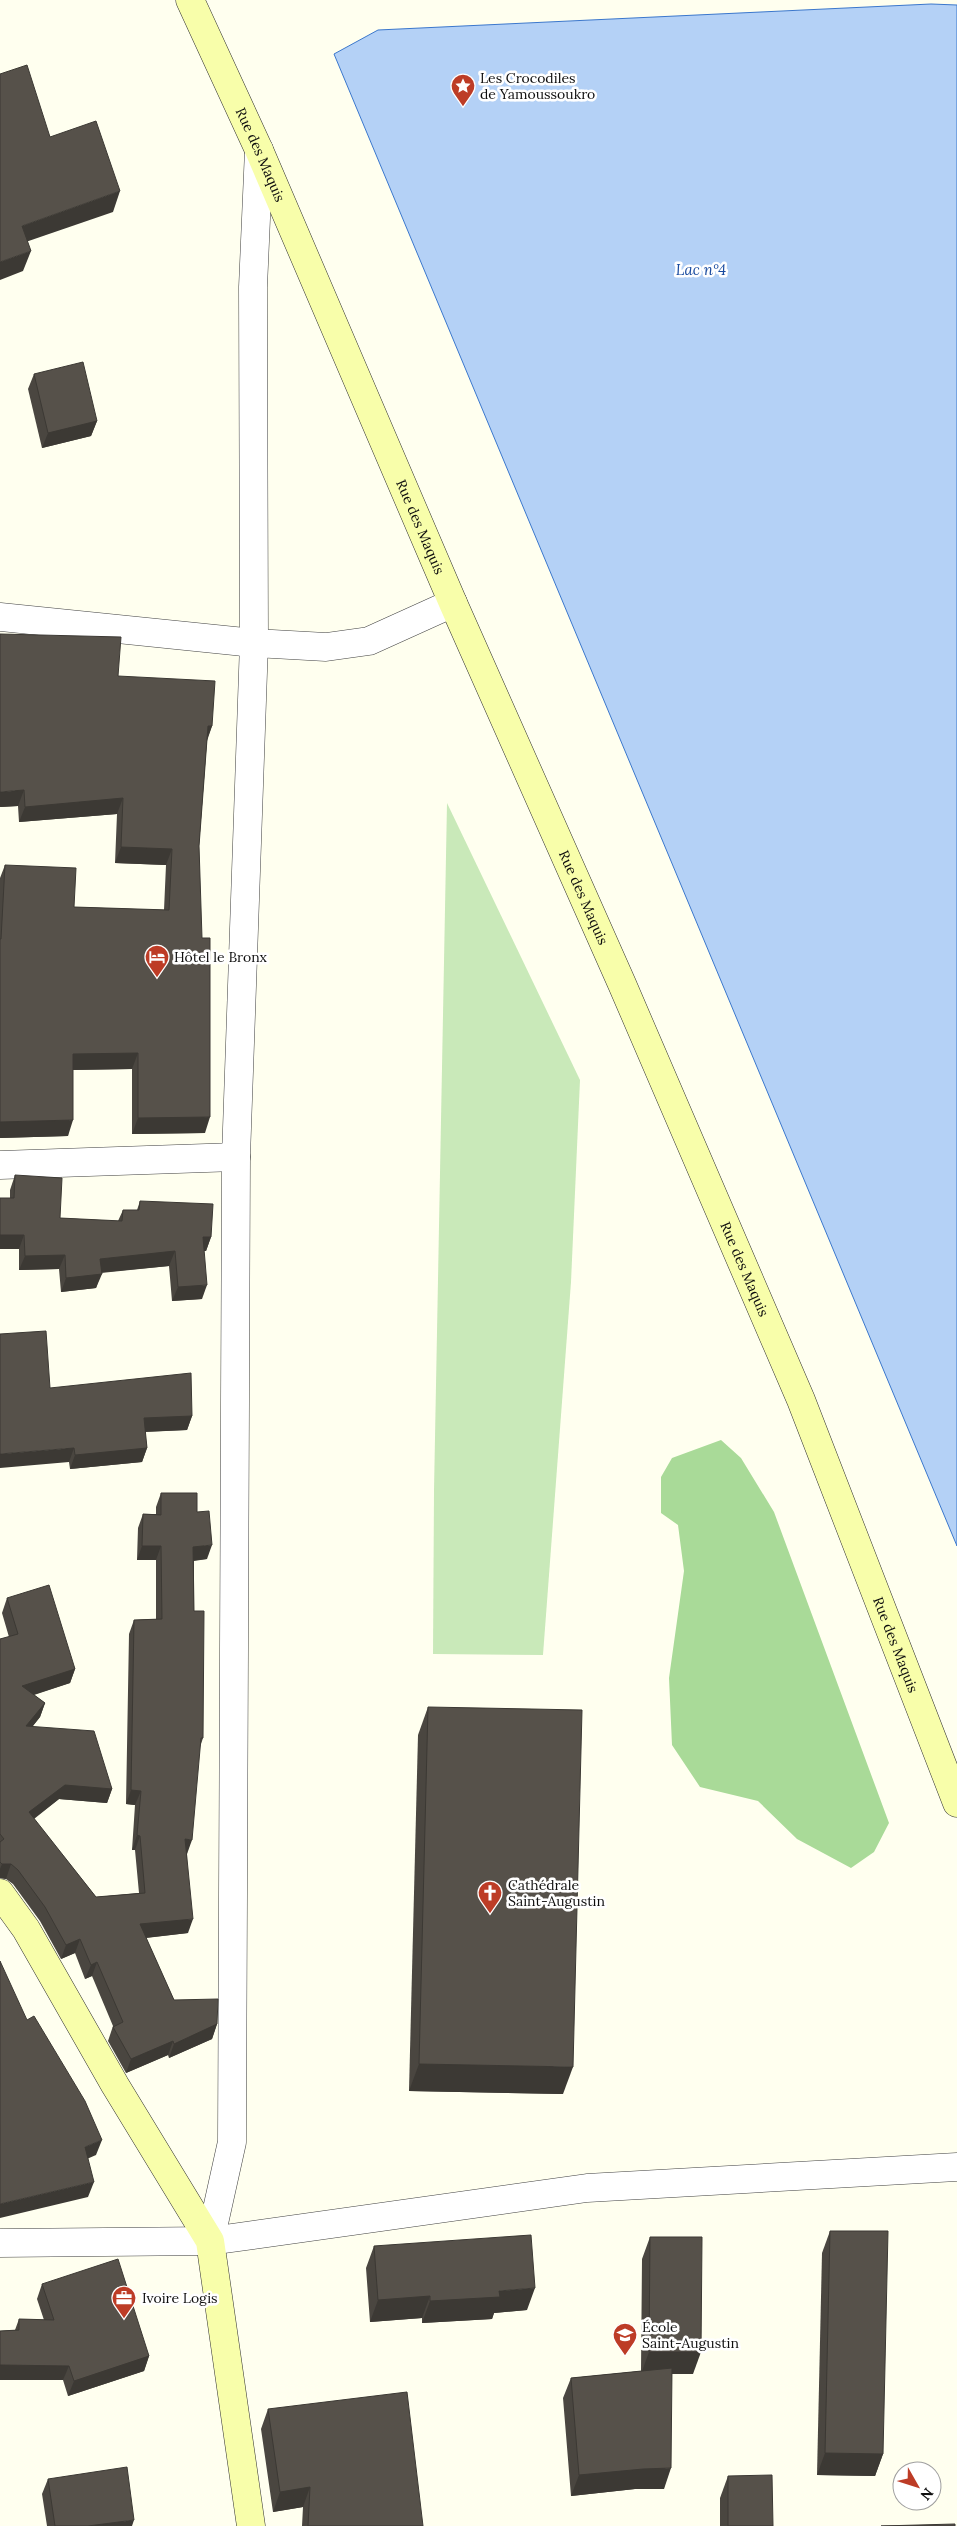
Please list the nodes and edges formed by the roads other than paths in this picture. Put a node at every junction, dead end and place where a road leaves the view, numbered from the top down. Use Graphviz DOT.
graph roads {
  1 [pos="190,0"];
  2 [pos="259,150"];
  3 [pos="453,603"];
  4 [pos="0,617"];
  5 [pos="254,643"];
  6 [pos="236,1157"];
  7 [pos="0,1165"];
  8 [pos="957,1803"];
  9 [pos="0,1893"];
  10 [pos="957,2167"];
  11 [pos="210,2241"];
  12 [pos="0,2243"];
  13 [pos="251,2526"];
  1 -- 2 [label="street, Rue des Maquis"];
  2 -- 3 [label="street, Rue des Maquis"];
  2 -- 5 [label="street"];
  3 -- 5 [label="street"];
  3 -- 8 [label="street, Rue des Maquis"];
  4 -- 5 [label="street"];
  5 -- 6 [label="street"];
  6 -- 7 [label="street"];
  6 -- 11 [label="street"];
  9 -- 11 [label="street"];
  10 -- 11 [label="street"];
  11 -- 12 [label="street"];
  11 -- 13 [label="street"];
}
